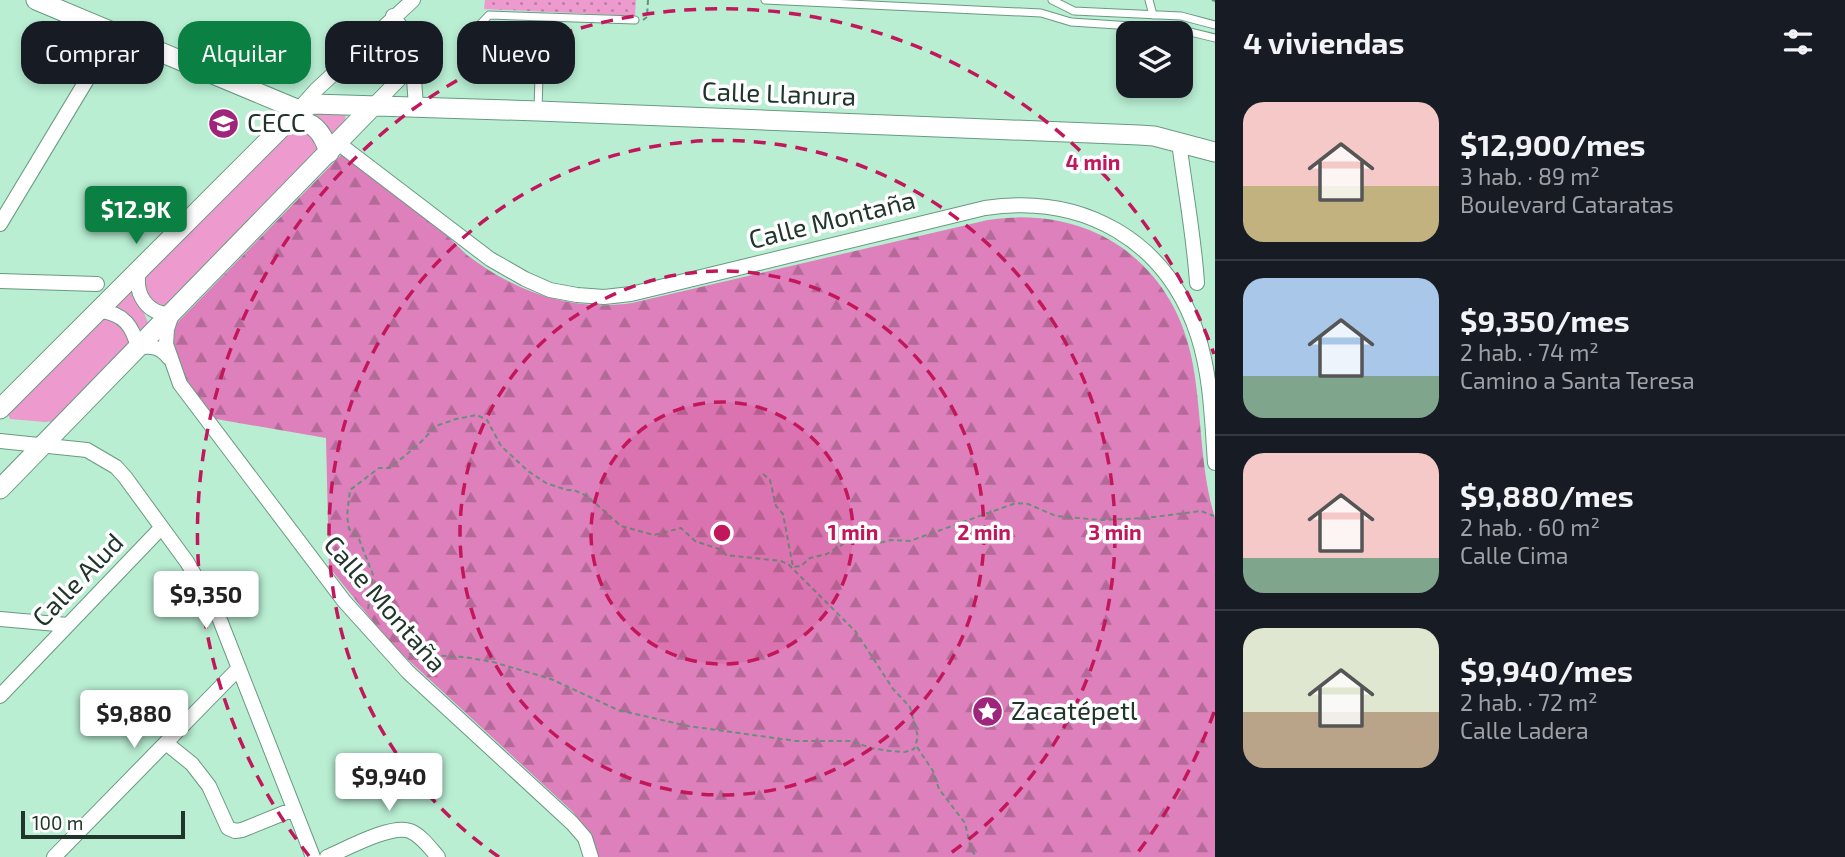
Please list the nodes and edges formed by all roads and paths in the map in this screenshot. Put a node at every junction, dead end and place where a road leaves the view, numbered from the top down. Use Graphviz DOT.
graph roads {
  1 [pos="36,0"];
  2 [pos="413,0"];
  3 [pos="648,0"];
  4 [pos="765,0"];
  5 [pos="1049,0"];
  6 [pos="1149,0"];
  7 [pos="1041,13"];
  8 [pos="1126,14"];
  9 [pos="1153,15"];
  10 [pos="393,16"];
  11 [pos="635,20"];
  12 [pos="86,21"];
  13 [pos="397,21"];
  14 [pos="1126,21"];
  15 [pos="1116,24"];
  16 [pos="1215,26"];
  17 [pos="1193,33"];
  18 [pos="1215,38"];
  19 [pos="164,56"];
  20 [pos="84,84"];
  21 [pos="394,84"];
  22 [pos="414,84"];
  23 [pos="373,106"];
  24 [pos="416,107"];
  25 [pos="538,111"];
  26 [pos="293,115"];
  27 [pos="1178,142"];
  28 [pos="333,148"];
  29 [pos="1215,152"];
  30 [pos="0,223"];
  31 [pos="139,272"];
  32 [pos="0,281"];
  33 [pos="1197,283"];
  34 [pos="97,284"];
  35 [pos="100,311"];
  36 [pos="172,314"];
  37 [pos="138,348"];
  38 [pos="169,358"];
  39 [pos="0,409"];
  40 [pos="60,428"];
  41 [pos="0,441"];
  42 [pos="43,446"];
  43 [pos="87,450"];
  44 [pos="1215,463"];
  45 [pos="763,474"];
  46 [pos="0,489"];
  47 [pos="1214,516"];
  48 [pos="161,528"];
  49 [pos="793,568"];
  50 [pos="368,614"];
  51 [pos="0,619"];
  52 [pos="68,625"];
  53 [pos="403,655"];
  54 [pos="239,668"];
  55 [pos="0,695"];
  56 [pos="166,743"];
  57 [pos="916,746"];
  58 [pos="294,809"];
  59 [pos="54,857"];
  60 [pos="313,857"];
  61 [pos="327,857"];
  62 [pos="438,857"];
  63 [pos="591,857"];
  64 [pos="977,857"];
  1 -- 12 [label="street"];
  2 -- 10 [label="street"];
  3 -- 11 [label="path"];
  4 -- 7 [label="lane"];
  5 -- 7 [label="lane"];
  5 -- 8 [label="lane"];
  6 -- 9 [label="lane"];
  7 -- 15 [label="lane"];
  8 -- 9 [label="lane"];
  8 -- 14 [label="lane"];
  9 -- 16 [label="lane"];
  10 -- 13 [label="street"];
  10 -- 26 [label="street"];
  11 -- 25 [label="lane"];
  17 -- 18 [label="lane"];
  19 -- 26 [label="street"];
  20 -- 30 [label="street"];
  21 -- 23 [label="street"];
  22 -- 24 [label="street"];
  23 -- 24 [label="street, Calle Llanura"];
  23 -- 26 [label="street, Calle Llanura"];
  23 -- 28 [label="street"];
  24 -- 25 [label="street, Calle Llanura"];
  25 -- 27 [label="street, Calle Llanura"];
  26 -- 28 [label="street"];
  26 -- 31 [label="street"];
  27 -- 29 [label="street, Calle Llanura"];
  27 -- 33 [label="street"];
  28 -- 36 [label="street"];
  28 -- 44 [label="street, Calle Montaña"];
  31 -- 35 [label="street"];
  31 -- 36 [label="street"];
  32 -- 34 [label="street"];
  35 -- 37 [label="street"];
  35 -- 39 [label="street"];
  36 -- 37 [label="street"];
  36 -- 38 [label="street, Calle Montaña"];
  37 -- 38 [label="street"];
  37 -- 40 [label="street"];
  38 -- 63 [label="street, Calle Montaña"];
  40 -- 42 [label="street"];
  40 -- 43 [label="street"];
  41 -- 42 [label="street"];
  42 -- 43 [label="street"];
  42 -- 46 [label="street"];
  43 -- 48 [label="street"];
  45 -- 49 [label="path"];
  47 -- 49 [label="path"];
  48 -- 52 [label="street, Calle Alud"];
  48 -- 54 [label="street"];
  49 -- 50 [label="path"];
  49 -- 57 [label="path"];
  51 -- 52 [label="street"];
  52 -- 55 [label="street, Calle Alud"];
  53 -- 57 [label="path"];
  54 -- 56 [label="street"];
  54 -- 58 [label="street"];
  56 -- 58 [label="street"];
  56 -- 59 [label="street"];
  57 -- 64 [label="path"];
  58 -- 60 [label="street"];
  61 -- 62 [label="street"];
}
